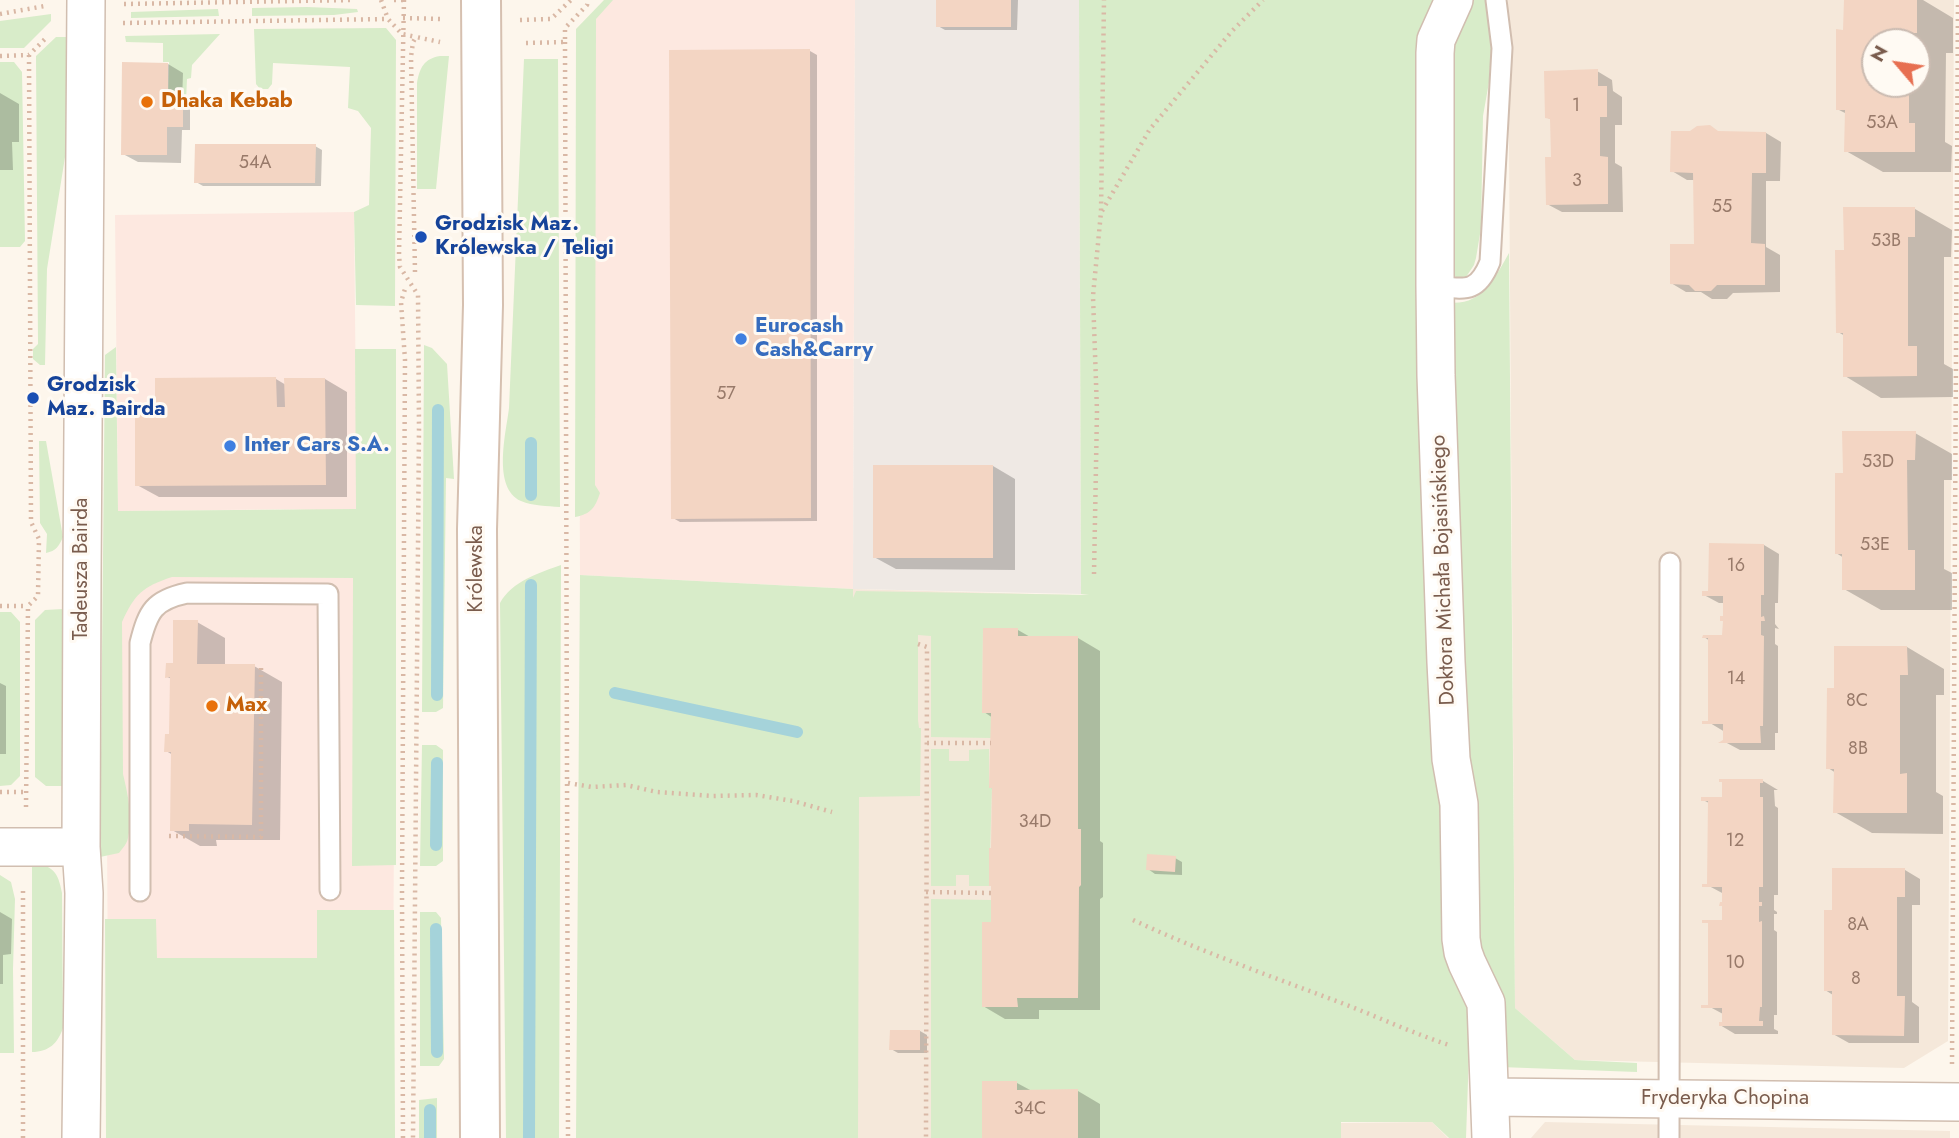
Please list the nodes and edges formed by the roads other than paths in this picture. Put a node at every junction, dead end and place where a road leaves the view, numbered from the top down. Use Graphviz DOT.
graph roads {
  1 [pos="481,0"];
  2 [pos="1454,0"];
  3 [pos="1496,0"];
  4 [pos="95,9"];
  5 [pos="1434,285"];
  6 [pos="1670,564"];
  7 [pos="0,847"];
  8 [pos="81,847"];
  9 [pos="330,890"];
  10 [pos="140,891"];
  11 [pos="1490,1097"];
  12 [pos="1670,1099"];
  13 [pos="1956,1102"];
  14 [pos="81,1138"];
  15 [pos="480,1138"];
  16 [pos="1491,1138"];
  17 [pos="1670,1138"];
  1 -- 15 [label="main road, Królewska"];
  2 -- 5 [label="street, Doktora Michała Bojasińskiego"];
  3 -- 5 [label="lane"];
  4 -- 8 [label="street, Tadeusza Bairda"];
  5 -- 11 [label="street, Doktora Michała Bojasińskiego"];
  6 -- 12 [label="lane"];
  7 -- 8 [label="street"];
  8 -- 14 [label="street, Tadeusza Bairda"];
  9 -- 10 [label="lane"];
  11 -- 12 [label="street, Fryderyka Chopina"];
  11 -- 16 [label="street, Doktora Michała Bojasińskiego"];
  12 -- 13 [label="street, Fryderyka Chopina"];
  12 -- 17 [label="lane"];
}
